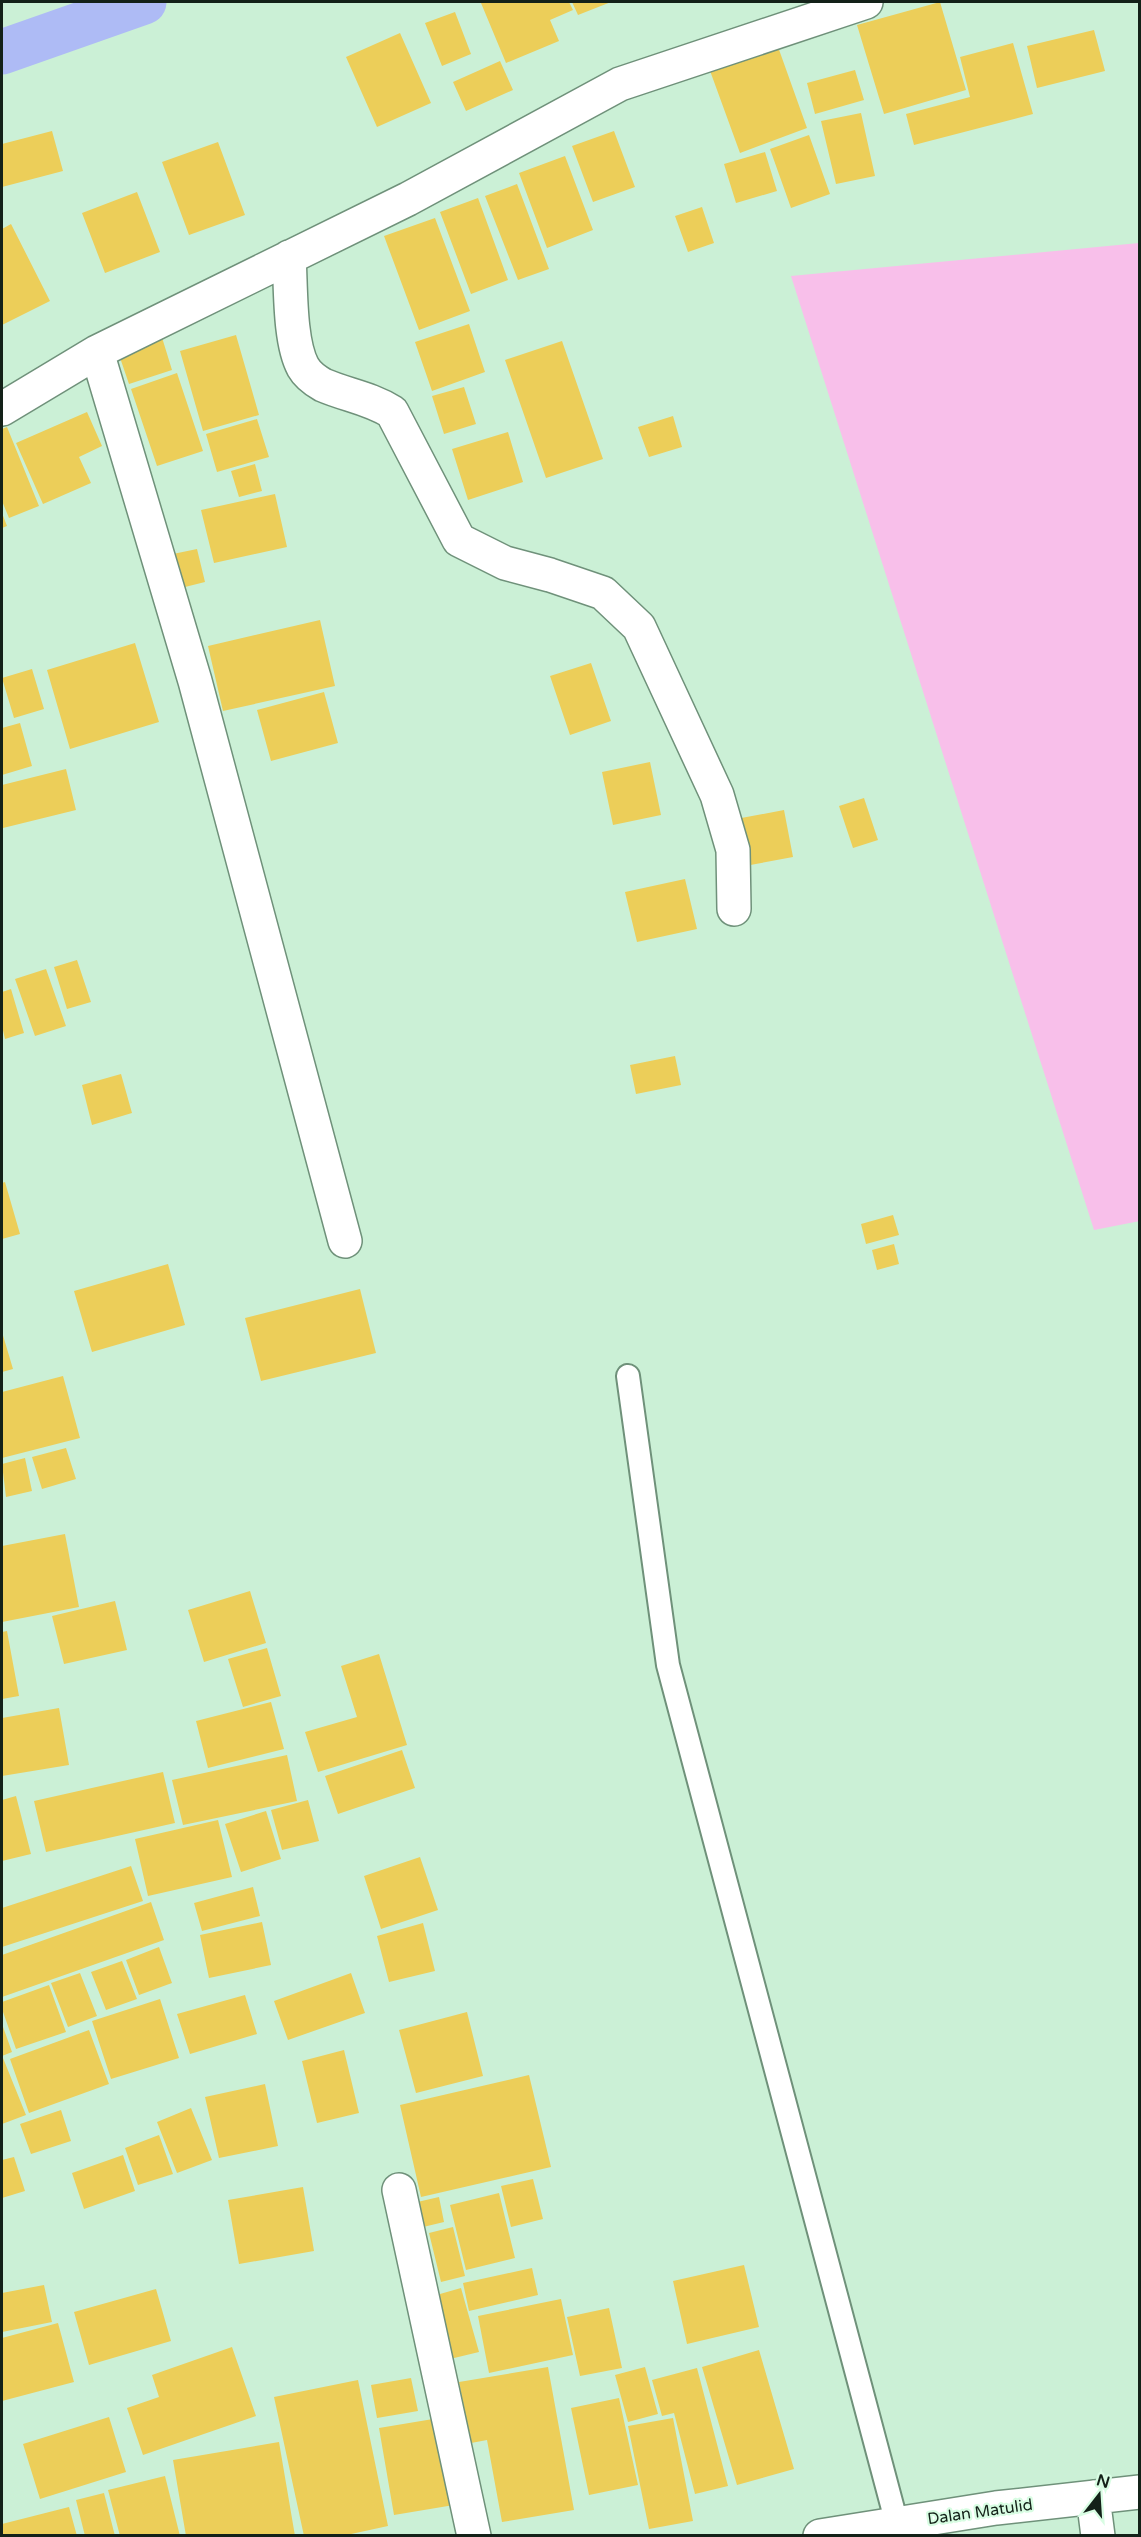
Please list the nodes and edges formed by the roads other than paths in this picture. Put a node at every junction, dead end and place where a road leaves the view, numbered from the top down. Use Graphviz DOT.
graph roads {
  1 [pos="866,2"];
  2 [pos="289,257"];
  3 [pos="97,352"];
  4 [pos="2,408"];
  5 [pos="734,909"];
  6 [pos="345,1241"];
  7 [pos="628,1376"];
  8 [pos="399,2190"];
  9 [pos="1140,2492"];
  10 [pos="1093,2497"];
  11 [pos="897,2523"];
  12 [pos="474,2535"];
  13 [pos="820,2535"];
  14 [pos="1098,2535"];
  1 -- 2 [label="street"];
  2 -- 3 [label="street"];
  2 -- 5 [label="street"];
  3 -- 4 [label="street"];
  3 -- 6 [label="street"];
  7 -- 11 [label="lane"];
  8 -- 12 [label="street"];
  9 -- 10 [label="street, Dalan Matulid"];
  10 -- 11 [label="street, Dalan Matulid"];
  10 -- 14 [label="street"];
  11 -- 13 [label="street, Dalan Matulid"];
}
